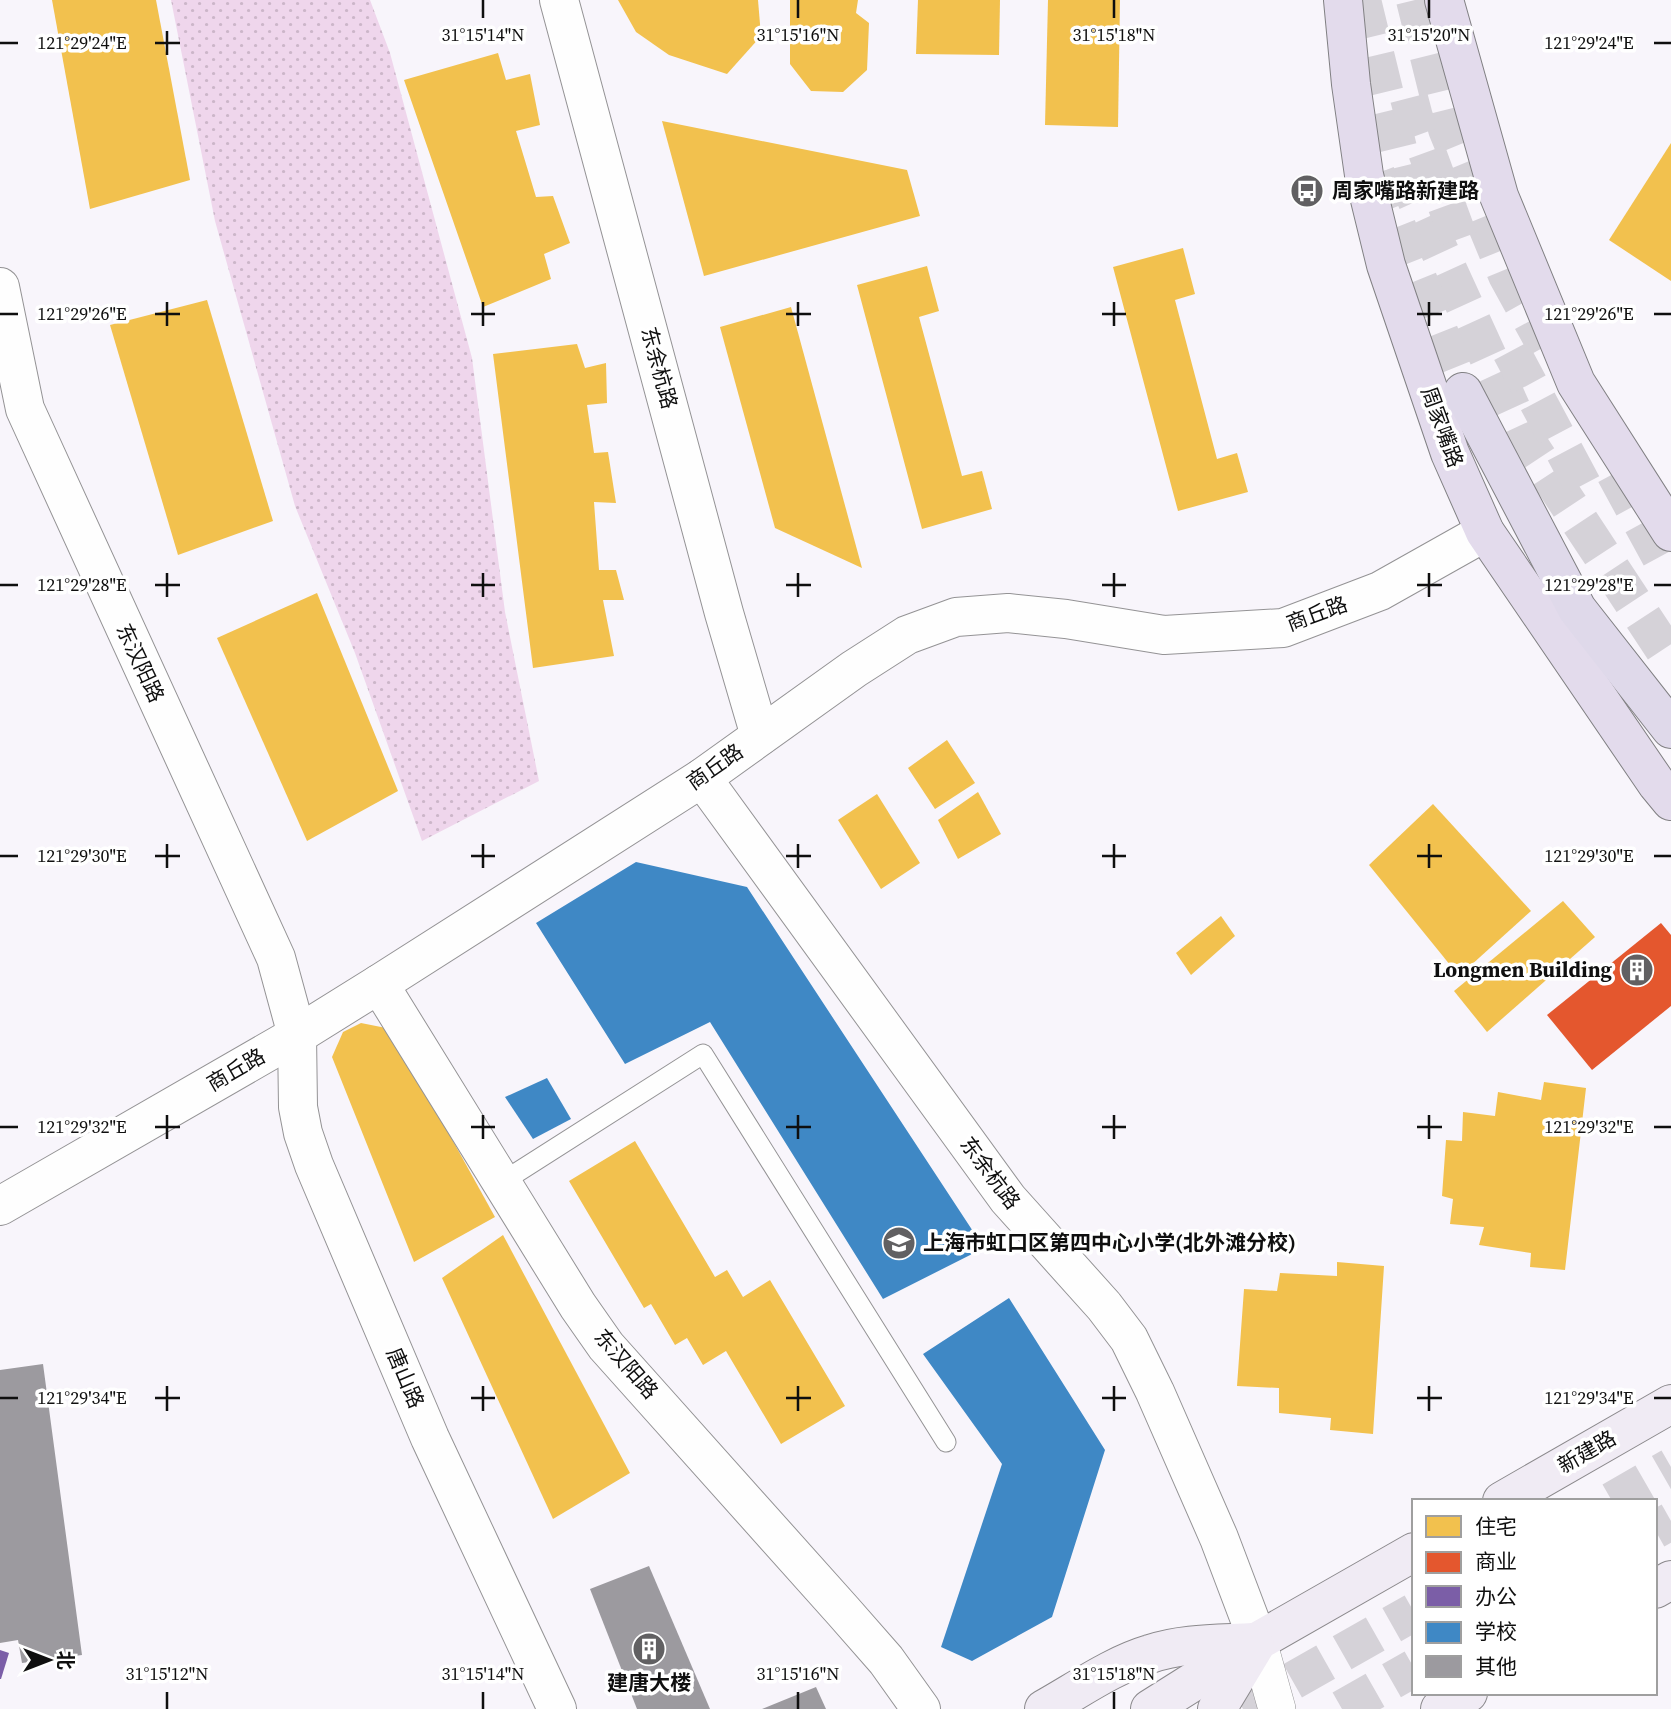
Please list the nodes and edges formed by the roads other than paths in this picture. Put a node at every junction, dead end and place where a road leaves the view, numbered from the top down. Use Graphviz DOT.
graph roads {
  1 [pos="559,0"];
  2 [pos="1343,0"];
  3 [pos="1444,0"];
  4 [pos="0,287"];
  5 [pos="1463,392"];
  6 [pos="12,404"];
  7 [pos="1485,532"];
  8 [pos="1671,532"];
  9 [pos="1671,729"];
  10 [pos="760,736"];
  11 [pos="702,778"];
  12 [pos="1671,801"];
  13 [pos="379,984"];
  14 [pos="297,1035"];
  15 [pos="502,1182"];
  16 [pos="0,1206"];
  17 [pos="1671,1404"];
  18 [pos="946,1442"];
  19 [pos="1505,1499"];
  20 [pos="1412,1553"];
  21 [pos="1258,1641"];
  22 [pos="1464,1695"];
  23 [pos="557,1709"];
  24 [pos="921,1709"];
  25 [pos="1044,1709"];
  26 [pos="1150,1709"];
  27 [pos="1217,1709"];
  28 [pos="1277,1709"];
  29 [pos="1440,1709"];
  1 -- 10 [label="street, 东余杭路"];
  2 -- 7 [label="main road, 周家嘴路"];
  3 -- 8 [label="main road"];
  4 -- 6 [label="street, 东汉阳路"];
  5 -- 9 [label="highway"];
  6 -- 14 [label="street, 东汉阳路"];
  7 -- 10 [label="street, 商丘路"];
  7 -- 12 [label="main road, 周家嘴路"];
  10 -- 11 [label="street, 商丘路"];
  11 -- 13 [label="street, 商丘路"];
  11 -- 21 [label="street, 东余杭路"];
  13 -- 14 [label="street, 商丘路"];
  13 -- 15 [label="street, 东汉阳路"];
  14 -- 16 [label="street, 商丘路"];
  14 -- 23 [label="street, 唐山路"];
  15 -- 18 [label="lane"];
  15 -- 24 [label="street, 东汉阳路"];
  17 -- 19 [label="main road, 新建路"];
  20 -- 21 [label="main road"];
  21 -- 25 [label="main road"];
  21 -- 26 [label="main road"];
  21 -- 27 [label="main road"];
  21 -- 28 [label="street, 东余杭路"];
  22 -- 29 [label="main road"];
}
